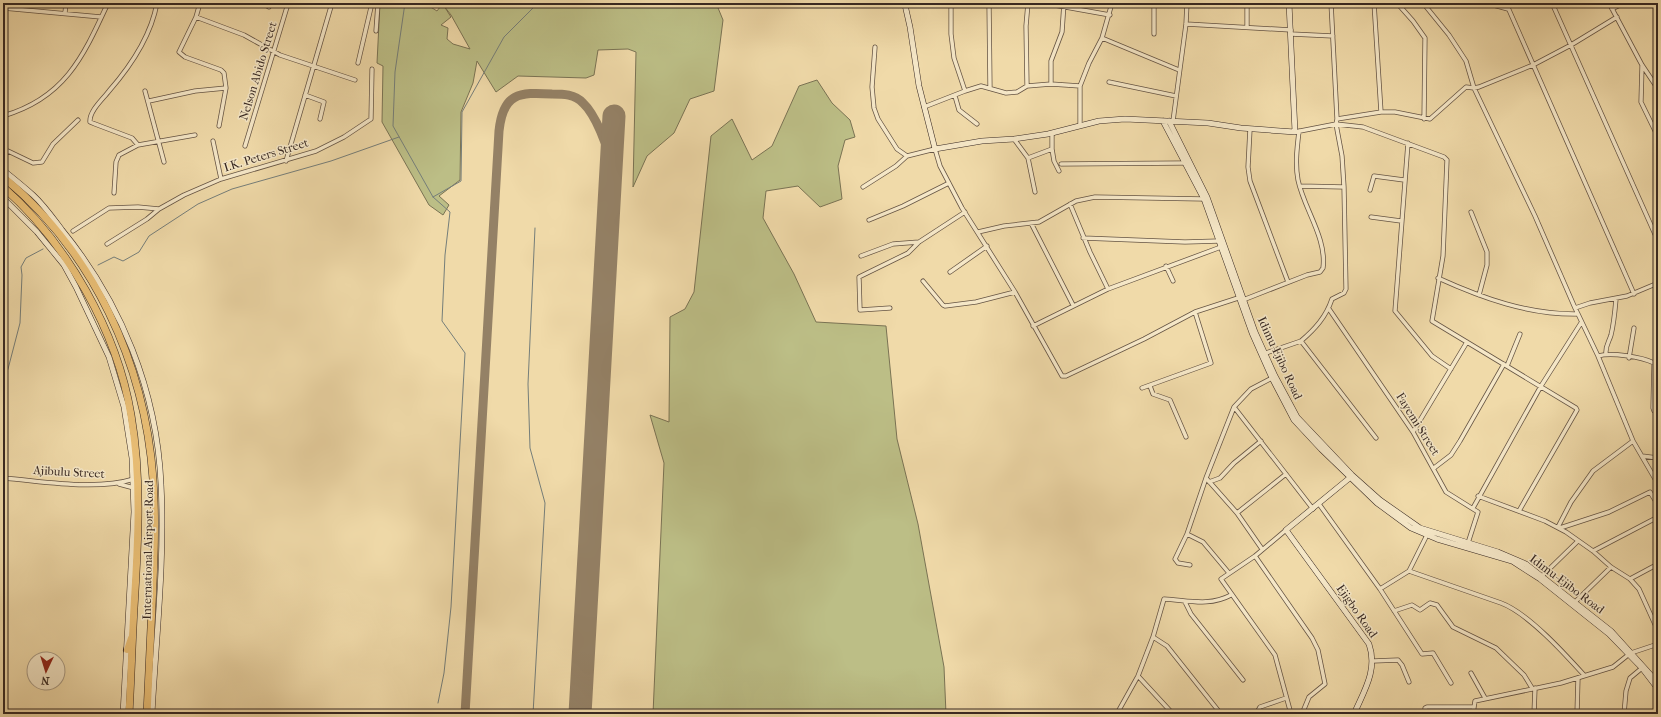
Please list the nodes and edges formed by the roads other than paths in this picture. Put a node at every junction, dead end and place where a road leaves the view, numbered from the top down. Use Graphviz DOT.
graph roads {
  1 [pos="66,3"];
  2 [pos="108,3"];
  3 [pos="157,3"];
  4 [pos="200,3"];
  5 [pos="262,3"];
  6 [pos="290,3"];
  7 [pos="332,3"];
  8 [pos="372,3"];
  9 [pos="378,3"];
  10 [pos="914,3"];
  11 [pos="951,3"];
  12 [pos="989,3"];
  13 [pos="1028,3"];
  14 [pos="1043,3"];
  15 [pos="1112,3"];
  16 [pos="1154,3"];
  17 [pos="1187,3"];
  18 [pos="1247,3"];
  19 [pos="1289,3"];
  20 [pos="1331,3"];
  21 [pos="1374,3"];
  22 [pos="1397,3"];
  23 [pos="1423,3"];
  24 [pos="1486,3"];
  25 [pos="1506,3"];
  26 [pos="1552,3"];
  27 [pos="1609,3"];
  28 [pos="1624,3"];
  29 [pos="905,4"];
  30 [pos="1064,5"];
  31 [pos="269,7"];
  32 [pos="3,8"];
  33 [pos="1508,9"];
  34 [pos="1612,9"];
  35 [pos="65,13"];
  36 [pos="1110,15"];
  37 [pos="101,17"];
  38 [pos="196,17"];
  39 [pos="1617,17"];
  40 [pos="1186,24"];
  41 [pos="1247,27"];
  42 [pos="376,30"];
  43 [pos="1291,32"];
  44 [pos="1154,34"];
  45 [pos="1333,36"];
  46 [pos="1102,38"];
  47 [pos="1571,45"];
  48 [pos="875,47"];
  49 [pos="275,51"];
  50 [pos="358,63"];
  51 [pos="313,65"];
  52 [pos="1533,65"];
  53 [pos="1642,65"];
  54 [pos="372,69"];
  55 [pos="1179,70"];
  56 [pos="355,80"];
  57 [pos="1658,80"];
  58 [pos="1109,82"];
  59 [pos="1654,82"];
  60 [pos="1051,84"];
  61 [pos="1027,86"];
  62 [pos="1080,86"];
  63 [pos="226,88"];
  64 [pos="990,88"];
  65 [pos="1474,88"];
  66 [pos="1658,89"];
  67 [pos="145,91"];
  68 [pos="965,91"];
  69 [pos="305,94"];
  70 [pos="955,96"];
  71 [pos="1176,96"];
  72 [pos="149,101"];
  73 [pos="924,107"];
  74 [pos="1381,112"];
  75 [pos="3,116"];
  76 [pos="320,119"];
  77 [pos="1337,119"];
  78 [pos="1424,119"];
  79 [pos="78,120"];
  80 [pos="1163,121"];
  81 [pos="1171,121"];
  82 [pos="977,124"];
  83 [pos="1080,124"];
  84 [pos="1336,124"];
  85 [pos="219,126"];
  86 [pos="1250,129"];
  87 [pos="1297,131"];
  88 [pos="1052,132"];
  89 [pos="195,135"];
  90 [pos="1658,137"];
  91 [pos="213,140"];
  92 [pos="1014,140"];
  93 [pos="158,142"];
  94 [pos="1408,143"];
  95 [pos="138,145"];
  96 [pos="245,146"];
  97 [pos="935,149"];
  98 [pos="1052,149"];
  99 [pos="907,156"];
  100 [pos="3,157"];
  101 [pos="1028,158"];
  102 [pos="286,160"];
  103 [pos="164,162"];
  104 [pos="1186,163"];
  105 [pos="1062,164"];
  106 [pos="3,170"];
  107 [pos="1059,171"];
  108 [pos="3,177"];
  109 [pos="221,179"];
  110 [pos="1404,180"];
  111 [pos="949,183"];
  112 [pos="1300,186"];
  113 [pos="3,187"];
  114 [pos="864,187"];
  115 [pos="1344,187"];
  116 [pos="1370,190"];
  117 [pos="1202,191"];
  118 [pos="1035,192"];
  119 [pos="114,193"];
  120 [pos="3,198"];
  121 [pos="1204,199"];
  122 [pos="1070,204"];
  123 [pos="159,210"];
  124 [pos="965,212"];
  125 [pos="1472,212"];
  126 [pos="1371,217"];
  127 [pos="869,220"];
  128 [pos="1401,221"];
  129 [pos="1031,223"];
  130 [pos="1217,230"];
  131 [pos="73,231"];
  132 [pos="978,232"];
  133 [pos="1083,238"];
  134 [pos="1219,241"];
  135 [pos="1658,241"];
  136 [pos="919,242"];
  137 [pos="107,244"];
  138 [pos="987,246"];
  139 [pos="1221,247"];
  140 [pos="861,256"];
  141 [pos="1166,266"];
  142 [pos="950,272"];
  143 [pos="1438,278"];
  144 [pos="923,281"];
  145 [pos="1173,282"];
  146 [pos="1288,282"];
  147 [pos="1658,283"];
  148 [pos="1108,289"];
  149 [pos="1015,292"];
  150 [pos="1634,294"];
  151 [pos="1479,295"];
  152 [pos="1241,299"];
  153 [pos="1616,299"];
  154 [pos="1073,305"];
  155 [pos="890,308"];
  156 [pos="1575,308"];
  157 [pos="1329,309"];
  158 [pos="1195,312"];
  159 [pos="1578,314"];
  160 [pos="1581,323"];
  161 [pos="1033,326"];
  162 [pos="1634,328"];
  163 [pos="1520,334"];
  164 [pos="1301,341"];
  165 [pos="1467,342"];
  166 [pos="1266,353"];
  167 [pos="1606,354"];
  168 [pos="1598,356"];
  169 [pos="1629,358"];
  170 [pos="1505,365"];
  171 [pos="1451,369"];
  172 [pos="1272,378"];
  173 [pos="1150,386"];
  174 [pos="1541,386"];
  175 [pos="1142,388"];
  176 [pos="1234,407"];
  177 [pos="1658,412"];
  178 [pos="1413,432"];
  179 [pos="1186,437"];
  180 [pos="1376,438"];
  181 [pos="1261,441"];
  182 [pos="1633,441"];
  183 [pos="1642,456"];
  184 [pos="1658,458"];
  185 [pos="1434,468"];
  186 [pos="1286,474"];
  187 [pos="1351,476"];
  188 [pos="3,478"];
  189 [pos="1206,478"];
  190 [pos="134,479"];
  191 [pos="1209,482"];
  192 [pos="118,484"];
  193 [pos="1658,484"];
  194 [pos="134,488"];
  195 [pos="1478,496"];
  196 [pos="1318,504"];
  197 [pos="1658,505"];
  198 [pos="1472,508"];
  199 [pos="1313,509"];
  200 [pos="1519,511"];
  201 [pos="1236,513"];
  202 [pos="1658,517"];
  203 [pos="1559,528"];
  204 [pos="1286,530"];
  205 [pos="1187,534"];
  206 [pos="1427,535"];
  207 [pos="1578,541"];
  208 [pos="1468,544"];
  209 [pos="1262,549"];
  210 [pos="1593,551"];
  211 [pos="1255,556"];
  212 [pos="1658,564"];
  213 [pos="1190,565"];
  214 [pos="1611,567"];
  215 [pos="1409,571"];
  216 [pos="1229,573"];
  217 [pos="1542,576"];
  218 [pos="1630,579"];
  219 [pos="1380,589"];
  220 [pos="1231,595"];
  221 [pos="1184,602"];
  222 [pos="1575,602"];
  223 [pos="1394,611"];
  224 [pos="1658,631"];
  225 [pos="132,635"];
  226 [pos="1153,636"];
  227 [pos="1658,644"];
  228 [pos="153,647"];
  229 [pos="127,650"];
  230 [pos="1630,654"];
  231 [pos="1373,661"];
  232 [pos="1642,668"];
  233 [pos="1472,673"];
  234 [pos="1584,675"];
  235 [pos="1138,676"];
  236 [pos="1578,678"];
  237 [pos="1242,680"];
  238 [pos="1657,680"];
  239 [pos="1409,682"];
  240 [pos="1451,683"];
  241 [pos="1534,688"];
  242 [pos="1658,689"];
  243 [pos="1286,698"];
  244 [pos="1485,698"];
  245 [pos="1473,707"];
  246 [pos="123,714"];
  247 [pos="129,714"];
  248 [pos="147,714"];
  249 [pos="152,714"];
  250 [pos="1118,714"];
  251 [pos="1173,714"];
  252 [pos="1221,714"];
  253 [pos="1256,714"];
  254 [pos="1291,714"];
  255 [pos="1302,714"];
  256 [pos="1354,714"];
  257 [pos="1425,714"];
  258 [pos="1473,714"];
  259 [pos="1534,714"];
  260 [pos="1577,714"];
  261 [pos="1624,714"];
  1 -- 35 [label="street"];
  2 -- 37 [label="street"];
  3 -- 95 [label="street"];
  4 -- 38 [label="street"];
  5 -- 31 [label="street"];
  6 -- 49 [label="street, Nelson Abido Street"];
  7 -- 51 [label="street"];
  8 -- 50 [label="street"];
  9 -- 42 [label="street"];
  10 -- 29 [label="main road"];
  11 -- 68 [label="street"];
  12 -- 64 [label="street"];
  13 -- 61 [label="street"];
  14 -- 30 [label="street"];
  15 -- 36 [label="street"];
  16 -- 44 [label="street"];
  17 -- 40 [label="street"];
  18 -- 41 [label="street"];
  19 -- 43 [label="main road"];
  20 -- 45 [label="street"];
  21 -- 74 [label="street"];
  22 -- 78 [label="street"];
  23 -- 65 [label="street"];
  24 -- 33 [label="street"];
  25 -- 33 [label="street"];
  26 -- 47 [label="street"];
  27 -- 34 [label="street"];
  28 -- 34 [label="street"];
  29 -- 73 [label="main road"];
  30 -- 36 [label="street"];
  30 -- 60 [label="street"];
  32 -- 35 [label="street"];
  33 -- 52 [label="street"];
  34 -- 39 [label="street"];
  35 -- 37 [label="street"];
  36 -- 46 [label="street"];
  37 -- 75 [label="street"];
  38 -- 49 [label="street"];
  38 -- 63 [label="street"];
  39 -- 47 [label="street"];
  39 -- 53 [label="street"];
  40 -- 41 [label="street"];
  40 -- 55 [label="street"];
  41 -- 43 [label="street"];
  43 -- 45 [label="street"];
  43 -- 87 [label="main road"];
  45 -- 77 [label="street"];
  46 -- 55 [label="street"];
  46 -- 62 [label="street"];
  47 -- 52 [label="street"];
  47 -- 135 [label="street"];
  48 -- 99 [label="street"];
  49 -- 51 [label="street"];
  49 -- 96 [label="street, Nelson Abido Street"];
  51 -- 56 [label="street"];
  51 -- 69 [label="street"];
  52 -- 65 [label="street"];
  52 -- 150 [label="street"];
  53 -- 59 [label="street"];
  53 -- 90 [label="street"];
  54 -- 102 [label="street, I.K. Peters Street"];
  55 -- 71 [label="street"];
  57 -- 59 [label="street"];
  58 -- 71 [label="street"];
  59 -- 66 [label="street"];
  60 -- 61 [label="street"];
  60 -- 62 [label="street"];
  61 -- 64 [label="street"];
  62 -- 83 [label="street"];
  63 -- 72 [label="street"];
  63 -- 85 [label="street"];
  64 -- 68 [label="street"];
  65 -- 78 [label="street"];
  65 -- 156 [label="street"];
  67 -- 72 [label="street"];
  68 -- 70 [label="street"];
  69 -- 76 [label="street"];
  69 -- 102 [label="street"];
  70 -- 73 [label="street"];
  70 -- 82 [label="street"];
  71 -- 81 [label="street"];
  72 -- 93 [label="street"];
  73 -- 97 [label="main road"];
  74 -- 77 [label="street"];
  74 -- 78 [label="street"];
  77 -- 84 [label="street"];
  79 -- 100 [label="street"];
  80 -- 81 [label="main road"];
  80 -- 83 [label="main road"];
  80 -- 104 [label="main road, Idimu-Ejibo Road"];
  81 -- 86 [label="main road"];
  81 -- 117 [label="main road, Idimu-Ejibo Road"];
  83 -- 88 [label="main road"];
  84 -- 87 [label="street"];
  84 -- 94 [label="street"];
  84 -- 115 [label="street"];
  86 -- 87 [label="main road"];
  86 -- 146 [label="street"];
  87 -- 112 [label="street"];
  88 -- 92 [label="main road"];
  88 -- 98 [label="street"];
  89 -- 93 [label="street"];
  91 -- 109 [label="street"];
  92 -- 97 [label="main road"];
  92 -- 101 [label="street"];
  93 -- 95 [label="street"];
  93 -- 103 [label="street"];
  94 -- 110 [label="street"];
  94 -- 143 [label="street"];
  95 -- 119 [label="street"];
  97 -- 99 [label="street"];
  97 -- 111 [label="street"];
  98 -- 101 [label="street"];
  98 -- 107 [label="street"];
  99 -- 114 [label="street"];
  101 -- 118 [label="street"];
  102 -- 109 [label="street, I.K. Peters Street"];
  104 -- 105 [label="street"];
  104 -- 117 [label="main road, Idimu-Ejibo Road"];
  106 -- 228 [label="main road, International Airport Road"];
  108 -- 228 [label="highway, International Airport Road"];
  109 -- 123 [label="street, I.K. Peters Street"];
  110 -- 116 [label="street"];
  110 -- 128 [label="street"];
  111 -- 124 [label="street"];
  111 -- 127 [label="street"];
  112 -- 115 [label="street"];
  112 -- 146 [label="street"];
  113 -- 225 [label="highway, International Airport Road"];
  115 -- 157 [label="street"];
  117 -- 121 [label="main road, Idimu-Ejibo Road"];
  117 -- 130 [label="main road, Idimu-Ejibo Road"];
  120 -- 190 [label="main road, International Airport Road"];
  121 -- 122 [label="street"];
  121 -- 130 [label="main road, Idimu-Ejibo Road"];
  122 -- 129 [label="street"];
  122 -- 133 [label="street"];
  123 -- 131 [label="street"];
  123 -- 137 [label="street, I.K. Peters Street"];
  124 -- 132 [label="street"];
  124 -- 136 [label="street"];
  125 -- 151 [label="street"];
  126 -- 128 [label="street"];
  128 -- 171 [label="street"];
  129 -- 132 [label="street"];
  129 -- 154 [label="street"];
  130 -- 134 [label="main road, Idimu-Ejibo Road"];
  130 -- 152 [label="main road, Idimu-Ejibo Road"];
  132 -- 138 [label="street"];
  133 -- 134 [label="street"];
  133 -- 148 [label="street"];
  134 -- 139 [label="main road, Idimu-Ejibo Road"];
  136 -- 140 [label="street"];
  136 -- 155 [label="street"];
  138 -- 142 [label="street"];
  138 -- 149 [label="street"];
  139 -- 141 [label="street"];
  139 -- 152 [label="main road, Idimu-Ejibo Road"];
  141 -- 145 [label="street"];
  141 -- 148 [label="street"];
  143 -- 151 [label="street"];
  143 -- 165 [label="street"];
  144 -- 149 [label="street"];
  146 -- 152 [label="street"];
  147 -- 150 [label="street"];
  148 -- 154 [label="street"];
  149 -- 161 [label="street"];
  150 -- 153 [label="street"];
  151 -- 159 [label="street"];
  152 -- 158 [label="street"];
  152 -- 166 [label="main road, Idimu-Ejibo Road"];
  152 -- 172 [label="main road, Idimu-Ejibo Road"];
  153 -- 156 [label="street"];
  153 -- 167 [label="street"];
  154 -- 161 [label="street"];
  156 -- 159 [label="street"];
  157 -- 164 [label="street"];
  157 -- 178 [label="street, Fayemi Street"];
  158 -- 161 [label="street"];
  158 -- 173 [label="street"];
  159 -- 160 [label="street"];
  160 -- 168 [label="street"];
  160 -- 174 [label="street"];
  162 -- 169 [label="street"];
  163 -- 170 [label="street"];
  164 -- 166 [label="street"];
  164 -- 180 [label="street"];
  165 -- 170 [label="street"];
  165 -- 171 [label="street"];
  166 -- 187 [label="main road, Idimu-Ejibo Road"];
  167 -- 168 [label="street"];
  167 -- 169 [label="street"];
  168 -- 182 [label="street"];
  169 -- 177 [label="street"];
  170 -- 174 [label="street"];
  170 -- 185 [label="street"];
  171 -- 178 [label="street"];
  172 -- 176 [label="street"];
  172 -- 187 [label="main road, Idimu-Ejibo Road"];
  173 -- 175 [label="street"];
  173 -- 179 [label="street"];
  174 -- 195 [label="street"];
  174 -- 200 [label="street"];
  176 -- 181 [label="street"];
  176 -- 189 [label="street"];
  178 -- 185 [label="street, Fayemi Street"];
  181 -- 186 [label="street"];
  181 -- 191 [label="street"];
  182 -- 183 [label="street"];
  182 -- 203 [label="street"];
  183 -- 184 [label="street"];
  183 -- 193 [label="street"];
  185 -- 198 [label="street, Fayemi Street"];
  186 -- 199 [label="street"];
  186 -- 201 [label="street"];
  187 -- 196 [label="main road"];
  187 -- 206 [label="main road, Idimu-Ejibo Road"];
  187 -- 208 [label="main road, Idimu-Ejibo Road"];
  188 -- 192 [label="street, Ajibulu Street"];
  189 -- 191 [label="street"];
  189 -- 205 [label="street"];
  190 -- 192 [label="street, Ajibulu Street"];
  190 -- 194 [label="main road, International Airport Road"];
  191 -- 201 [label="street"];
  192 -- 194 [label="street"];
  194 -- 229 [label="main road, International Airport Road"];
  195 -- 198 [label="street"];
  195 -- 200 [label="street"];
  196 -- 199 [label="main road"];
  196 -- 219 [label="street"];
  197 -- 203 [label="street"];
  198 -- 208 [label="street"];
  199 -- 204 [label="main road"];
  200 -- 203 [label="street"];
  201 -- 209 [label="street"];
  202 -- 210 [label="street"];
  203 -- 207 [label="street"];
  204 -- 209 [label="street"];
  204 -- 231 [label="main road, Ejigbo Road"];
  205 -- 213 [label="street"];
  205 -- 216 [label="street"];
  206 -- 215 [label="street"];
  206 -- 230 [label="main road, Idimu-Ejibo Road"];
  207 -- 210 [label="street"];
  207 -- 217 [label="street"];
  208 -- 217 [label="main road, Idimu-Ejibo Road"];
  209 -- 211 [label="street"];
  210 -- 214 [label="street"];
  211 -- 216 [label="street"];
  211 -- 255 [label="street"];
  212 -- 218 [label="street"];
  214 -- 218 [label="street"];
  214 -- 222 [label="street"];
  215 -- 219 [label="street"];
  215 -- 234 [label="street"];
  216 -- 220 [label="street"];
  217 -- 222 [label="main road, Idimu-Ejibo Road"];
  218 -- 224 [label="street"];
  219 -- 223 [label="street"];
  220 -- 221 [label="street"];
  220 -- 243 [label="street"];
  221 -- 226 [label="street"];
  221 -- 237 [label="street"];
  222 -- 230 [label="main road, Idimu-Ejibo Road"];
  223 -- 240 [label="street"];
  223 -- 241 [label="street"];
  225 -- 229 [label="main road"];
  225 -- 247 [label="highway, International Airport Road"];
  226 -- 235 [label="street"];
  226 -- 252 [label="street"];
  227 -- 230 [label="street"];
  228 -- 248 [label="highway, International Airport Road"];
  228 -- 249 [label="main road, International Airport Road"];
  229 -- 246 [label="main road, International Airport Road"];
  230 -- 232 [label="main road, Idimu-Ejibo Road"];
  230 -- 234 [label="street"];
  230 -- 238 [label="main road, Idimu-Ejibo Road"];
  231 -- 239 [label="street"];
  231 -- 256 [label="main road, Ejigbo Road"];
  232 -- 242 [label="main road, Idimu-Ejibo Road"];
  232 -- 261 [label="street"];
  233 -- 244 [label="street"];
  234 -- 236 [label="street"];
  235 -- 250 [label="street"];
  235 -- 251 [label="street"];
  236 -- 241 [label="street"];
  236 -- 260 [label="street"];
  241 -- 244 [label="street"];
  241 -- 259 [label="street"];
  243 -- 253 [label="street"];
  243 -- 254 [label="street"];
  244 -- 245 [label="street"];
  245 -- 257 [label="street"];
  245 -- 258 [label="street"];
}
